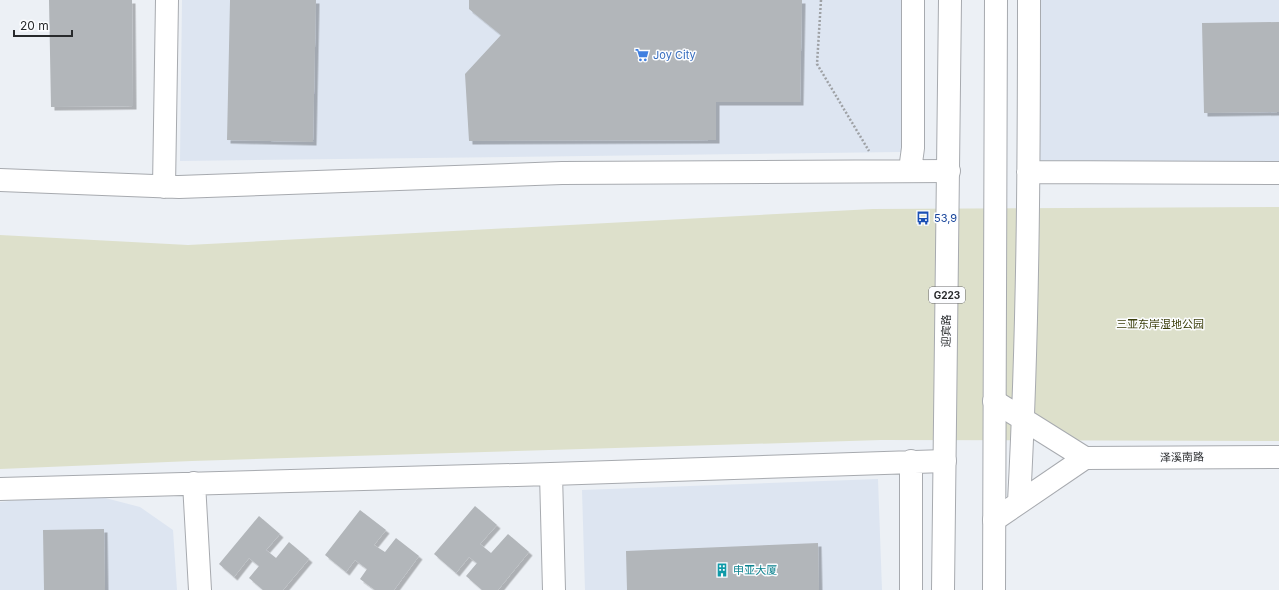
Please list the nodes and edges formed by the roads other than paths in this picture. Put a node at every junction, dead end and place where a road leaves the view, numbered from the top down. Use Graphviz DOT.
graph roads {
  1 [pos="167,0"];
  2 [pos="913,0"];
  3 [pos="950,0"];
  4 [pos="996,0"];
  5 [pos="1029,0"];
  6 [pos="910,170"];
  7 [pos="949,171"];
  8 [pos="1028,172"];
  9 [pos="1279,173"];
  10 [pos="0,180"];
  11 [pos="164,187"];
  12 [pos="994,401"];
  13 [pos="1024,420"];
  14 [pos="1279,457"];
  15 [pos="1085,458"];
  16 [pos="911,460"];
  17 [pos="945,461"];
  18 [pos="552,474"];
  19 [pos="194,483"];
  20 [pos="0,489"];
  21 [pos="1020,502"];
  22 [pos="994,520"];
  23 [pos="200,590"];
  24 [pos="554,590"];
  25 [pos="911,590"];
  26 [pos="943,590"];
  27 [pos="994,590"];
  1 -- 11 [label="main road"];
  2 -- 6 [label="main road"];
  3 -- 7 [label="main road, 迎宾路 / G223"];
  4 -- 12 [label="main road"];
  5 -- 8 [label="main road"];
  6 -- 7 [label="main road"];
  6 -- 11 [label="main road"];
  7 -- 17 [label="main road, 迎宾路 / G223"];
  8 -- 9 [label="main road"];
  8 -- 13 [label="main road"];
  10 -- 11 [label="main road"];
  12 -- 13 [label="main road"];
  12 -- 22 [label="main road"];
  13 -- 15 [label="main road"];
  13 -- 21 [label="main road"];
  14 -- 15 [label="main road, 泽溪南路"];
  15 -- 21 [label="main road"];
  16 -- 17 [label="main road"];
  16 -- 18 [label="main road"];
  16 -- 25 [label="main road"];
  17 -- 26 [label="main road, 迎宾路 / G223"];
  18 -- 19 [label="main road"];
  18 -- 24 [label="main road"];
  19 -- 20 [label="main road"];
  19 -- 23 [label="main road"];
  21 -- 22 [label="main road"];
  22 -- 27 [label="main road"];
}
